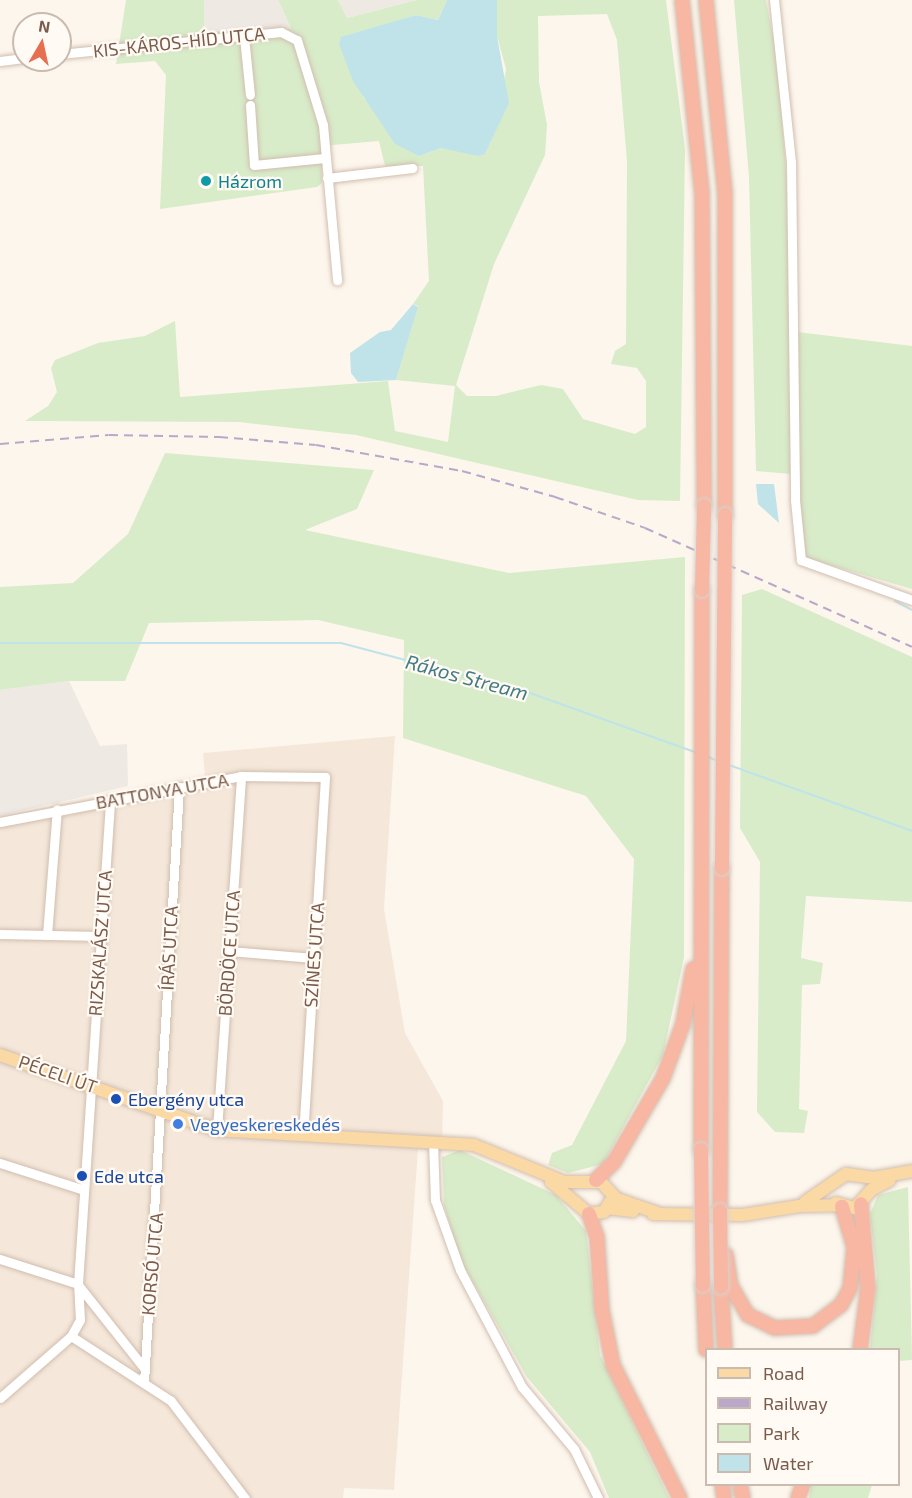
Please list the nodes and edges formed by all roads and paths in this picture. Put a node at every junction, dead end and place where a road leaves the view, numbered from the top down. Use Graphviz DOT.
graph roads {
  1 [pos="682,0"];
  2 [pos="706,0"];
  3 [pos="774,0"];
  4 [pos="244,37"];
  5 [pos="72,53"];
  6 [pos="325,158"];
  7 [pos="412,168"];
  8 [pos="327,178"];
  9 [pos="337,280"];
  10 [pos="912,600"];
  11 [pos="241,776"];
  12 [pos="325,777"];
  13 [pos="178,787"];
  14 [pos="110,800"];
  15 [pos="57,809"];
  16 [pos="0,822"];
  17 [pos="700,916"];
  18 [pos="0,934"];
  19 [pos="47,935"];
  20 [pos="100,936"];
  21 [pos="229,951"];
  22 [pos="314,958"];
  23 [pos="0,1054"];
  24 [pos="91,1085"];
  25 [pos="159,1109"];
  26 [pos="218,1130"];
  27 [pos="303,1134"];
  28 [pos="433,1141"];
  29 [pos="0,1163"];
  30 [pos="532,1170"];
  31 [pos="910,1171"];
  32 [pos="859,1177"];
  33 [pos="589,1182"];
  34 [pos="832,1185"];
  35 [pos="84,1190"];
  36 [pos="610,1194"];
  37 [pos="863,1200"];
  38 [pos="577,1203"];
  39 [pos="799,1206"];
  40 [pos="840,1206"];
  41 [pos="607,1208"];
  42 [pos="720,1211"];
  43 [pos="661,1214"];
  44 [pos="589,1215"];
  45 [pos="0,1259"];
  46 [pos="78,1284"];
  47 [pos="71,1336"];
  48 [pos="706,1348"];
  49 [pos="725,1348"];
  50 [pos="860,1348"];
  51 [pos="144,1368"];
  52 [pos="144,1382"];
  53 [pos="0,1398"];
  54 [pos="245,1498"];
  55 [pos="598,1498"];
  56 [pos="680,1498"];
  1 -- 17 [label="highway, bridge"];
  2 -- 42 [label="highway, bridge"];
  3 -- 10 [label="street"];
  4 -- 5 [label="street, KIS-KÁROS-HÍD UTCA"];
  4 -- 6 [label="street, KIS-KÁROS-HÍD UTCA"];
  4 -- 6 [label="street"];
  6 -- 8 [label="street, KIS-KÁROS-HÍD UTCA"];
  7 -- 8 [label="street"];
  8 -- 9 [label="street, KIS-KÁROS-HÍD UTCA"];
  11 -- 12 [label="street, BATTONYA UTCA"];
  11 -- 13 [label="street, BATTONYA UTCA"];
  11 -- 21 [label="street, BÖRDÖCE UTCA"];
  12 -- 22 [label="street, SZÍNES UTCA"];
  13 -- 14 [label="street, BATTONYA UTCA"];
  13 -- 25 [label="street, ÍRÁS UTCA"];
  14 -- 15 [label="street, BATTONYA UTCA"];
  14 -- 20 [label="street, RIZSKALÁSZ UTCA"];
  15 -- 16 [label="street, BATTONYA UTCA"];
  15 -- 19 [label="street"];
  17 -- 33 [label="highway"];
  17 -- 48 [label="highway, bridge"];
  18 -- 19 [label="street"];
  19 -- 20 [label="street"];
  20 -- 24 [label="street, RIZSKALÁSZ UTCA"];
  21 -- 22 [label="street"];
  21 -- 26 [label="street, BÖRDÖCE UTCA"];
  22 -- 27 [label="street, SZÍNES UTCA"];
  23 -- 24 [label="main road, PÉCELI ÚT"];
  24 -- 25 [label="main road, PÉCELI ÚT"];
  24 -- 35 [label="street"];
  25 -- 26 [label="main road, PÉCELI ÚT"];
  25 -- 51 [label="street, KORSÓ UTCA"];
  26 -- 27 [label="main road, PÉCELI ÚT"];
  27 -- 28 [label="main road, PÉCELI ÚT"];
  28 -- 30 [label="main road, PÉCELI ÚT"];
  28 -- 55 [label="street"];
  29 -- 35 [label="street"];
  30 -- 33 [label="main road"];
  30 -- 38 [label="main road"];
  31 -- 32 [label="main road"];
  31 -- 37 [label="main road"];
  32 -- 34 [label="main road"];
  32 -- 37 [label="main road"];
  33 -- 36 [label="main road"];
  33 -- 38 [label="main road"];
  34 -- 39 [label="main road"];
  34 -- 40 [label="main road"];
  35 -- 46 [label="street"];
  36 -- 41 [label="main road"];
  36 -- 43 [label="main road"];
  37 -- 40 [label="main road"];
  37 -- 50 [label="highway"];
  38 -- 44 [label="main road"];
  39 -- 40 [label="main road"];
  39 -- 43 [label="main road"];
  40 -- 42 [label="highway, bridge"];
  41 -- 43 [label="main road"];
  41 -- 44 [label="main road"];
  42 -- 49 [label="highway, bridge"];
  44 -- 56 [label="highway"];
  45 -- 46 [label="street"];
  46 -- 47 [label="street"];
  46 -- 51 [label="street"];
  47 -- 52 [label="street"];
  47 -- 53 [label="street"];
  51 -- 52 [label="street, KORSÓ UTCA"];
  52 -- 54 [label="street"];
}
